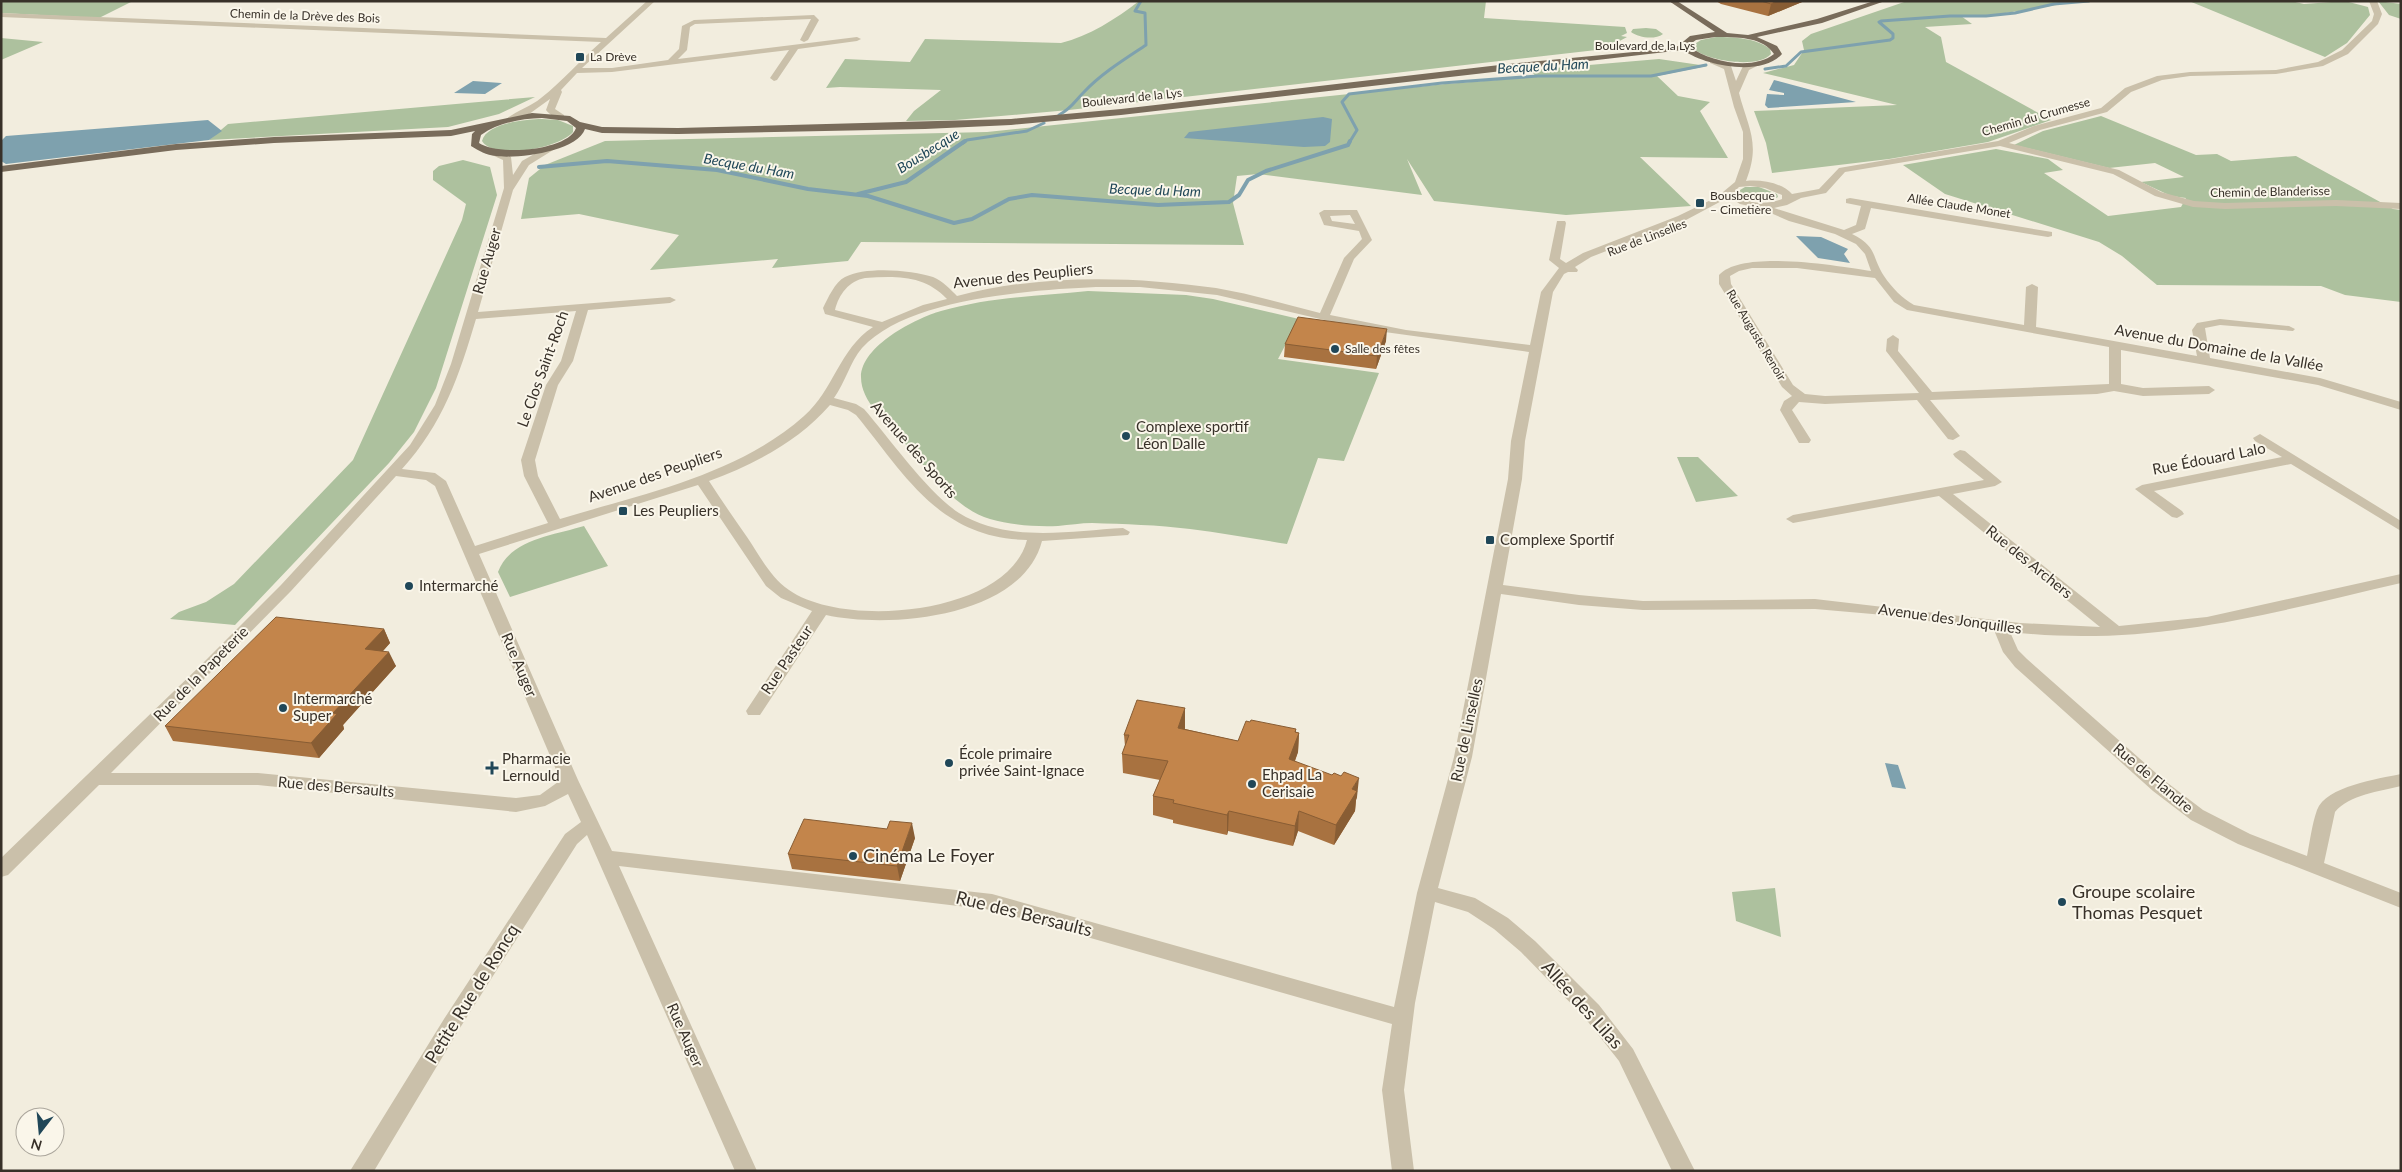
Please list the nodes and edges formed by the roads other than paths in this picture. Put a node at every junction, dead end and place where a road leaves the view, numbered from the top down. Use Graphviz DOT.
graph roads {
  1 [pos="652,1"];
  2 [pos="1672,1"];
  3 [pos="1882,1"];
  4 [pos="2373,1"];
  5 [pos="1684,10"];
  6 [pos="1,15"];
  7 [pos="1819,22"];
  8 [pos="1732,35"];
  9 [pos="1742,36"];
  10 [pos="1696,37"];
  11 [pos="857,39"];
  12 [pos="609,40"];
  13 [pos="804,40"];
  14 [pos="1685,44"];
  15 [pos="795,47"];
  16 [pos="1773,47"];
  17 [pos="1703,58"];
  18 [pos="1586,59"];
  19 [pos="1713,61"];
  20 [pos="670,63"];
  21 [pos="1759,63"];
  22 [pos="575,71"];
  23 [pos="774,78"];
  24 [pos="560,88"];
  25 [pos="1735,92"];
  26 [pos="561,117"];
  27 [pos="509,120"];
  28 [pos="492,125"];
  29 [pos="580,125"];
  30 [pos="678,131"];
  31 [pos="357,138"];
  32 [pos="567,142"];
  33 [pos="2000,143"];
  34 [pos="475,146"];
  35 [pos="553,147"];
  36 [pos="495,153"];
  37 [pos="1748,159"];
  38 [pos="1,169"];
  39 [pos="1734,187"];
  40 [pos="1773,187"];
  41 [pos="508,190"];
  42 [pos="1818,192"];
  43 [pos="1786,201"];
  44 [pos="1850,201"];
  45 [pos="1754,204"];
  46 [pos="1867,204"];
  47 [pos="2401,206"];
  48 [pos="1561,223"];
  49 [pos="1812,224"];
  50 [pos="1362,228"];
  51 [pos="1844,234"];
  52 [pos="2048,234"];
  53 [pos="1570,269"];
  54 [pos="1878,275"];
  55 [pos="2032,288"];
  56 [pos="954,299"];
  57 [pos="670,300"];
  58 [pos="583,307"];
  59 [pos="471,316"];
  60 [pos="1324,317"];
  61 [pos="883,326"];
  62 [pos="2289,329"];
  63 [pos="2030,330"];
  64 [pos="1893,339"];
  65 [pos="2115,346"];
  66 [pos="1535,349"];
  67 [pos="2204,360"];
  68 [pos="2114,386"];
  69 [pos="2209,390"];
  70 [pos="1800,396"];
  71 [pos="1924,396"];
  72 [pos="827,400"];
  73 [pos="2401,406"];
  74 [pos="1953,436"];
  75 [pos="2260,438"];
  76 [pos="1804,440"];
  77 [pos="1960,454"];
  78 [pos="2294,459"];
  79 [pos="395,472"];
  80 [pos="701,479"];
  81 [pos="1942,492"];
  82 [pos="2177,514"];
  83 [pos="1793,518"];
  84 [pos="556,525"];
  85 [pos="2401,527"];
  86 [pos="1123,532"];
  87 [pos="1035,538"];
  88 [pos="471,552"];
  89 [pos="2401,578"];
  90 [pos="1495,588"];
  91 [pos="821,610"];
  92 [pos="2000,626"];
  93 [pos="2116,632"];
  94 [pos="754,711"];
  95 [pos="94,779"];
  96 [pos="569,780"];
  97 [pos="2401,780"];
  98 [pos="591,824"];
  99 [pos="605,857"];
  100 [pos="2314,867"];
  101 [pos="1,870"];
  102 [pos="1427,893"];
  103 [pos="2401,900"];
  104 [pos="1403,1018"];
  105 [pos="361,1171"];
  106 [pos="746,1171"];
  107 [pos="1403,1171"];
  108 [pos="1684,1171"];
  1 -- 12 [label="street"];
  2 -- 5 [label="main road"];
  3 -- 7 [label="main road"];
  4 -- 33 [label="street, Chemin du Crumesse"];
  5 -- 8 [label="main road"];
  5 -- 10 [label="main road"];
  6 -- 12 [label="street, Chemin de la Drève des Bois"];
  7 -- 9 [label="main road"];
  7 -- 16 [label="main road"];
  8 -- 9 [label="main road"];
  8 -- 10 [label="main road"];
  9 -- 16 [label="main road"];
  10 -- 14 [label="main road, Boulevard de la Lys"];
  11 -- 15 [label="street"];
  12 -- 22 [label="street"];
  13 -- 20 [label="street"];
  14 -- 17 [label="main road"];
  14 -- 18 [label="main road, Boulevard de la Lys"];
  15 -- 20 [label="street"];
  15 -- 23 [label="street"];
  16 -- 21 [label="main road"];
  17 -- 18 [label="main road, Boulevard de la Lys"];
  17 -- 19 [label="main road"];
  18 -- 30 [label="main road, Boulevard de la Lys"];
  19 -- 21 [label="main road"];
  19 -- 25 [label="street"];
  20 -- 22 [label="street"];
  21 -- 25 [label="street"];
  22 -- 24 [label="street"];
  24 -- 26 [label="street"];
  24 -- 27 [label="street"];
  25 -- 37 [label="street"];
  26 -- 27 [label="main road"];
  26 -- 29 [label="main road, Boulevard de la Lys"];
  27 -- 28 [label="main road"];
  28 -- 31 [label="main road"];
  28 -- 34 [label="main road"];
  29 -- 30 [label="main road, Boulevard de la Lys"];
  29 -- 32 [label="main road"];
  30 -- 32 [label="main road, Boulevard de la Lys"];
  31 -- 34 [label="main road"];
  31 -- 38 [label="main road"];
  32 -- 35 [label="main road, Boulevard de la Lys"];
  33 -- 42 [label="street, Chemin du Crumesse"];
  33 -- 47 [label="street, Chemin de Blanderisse"];
  34 -- 36 [label="main road"];
  35 -- 36 [label="main road, Boulevard de la Lys"];
  35 -- 41 [label="street, Rue Auger"];
  36 -- 41 [label="street, Rue Auger"];
  37 -- 39 [label="street"];
  37 -- 40 [label="street"];
  39 -- 40 [label="street"];
  39 -- 45 [label="street"];
  39 -- 53 [label="street, Rue de Linselles"];
  40 -- 42 [label="street"];
  40 -- 43 [label="street, Avenue du Domaine de la Vallée"];
  41 -- 59 [label="street, Rue Auger"];
  42 -- 43 [label="street"];
  43 -- 45 [label="street, Rue de Linselles"];
  43 -- 49 [label="street, Avenue du Domaine de la Vallée"];
  44 -- 46 [label="street, Allée Claude Monet"];
  45 -- 49 [label="street, Avenue du Domaine de la Vallée"];
  45 -- 53 [label="street, Rue de Linselles"];
  46 -- 51 [label="street"];
  46 -- 52 [label="street, Allée Claude Monet"];
  48 -- 53 [label="street"];
  49 -- 51 [label="street, Avenue du Domaine de la Vallée"];
  50 -- 60 [label="street"];
  51 -- 54 [label="street, Avenue du Domaine de la Vallée"];
  53 -- 66 [label="street, Rue de Linselles"];
  54 -- 63 [label="street, Avenue du Domaine de la Vallée"];
  54 -- 70 [label="street, Rue Auguste Renoir"];
  55 -- 63 [label="street"];
  56 -- 60 [label="street, Avenue des Peupliers"];
  56 -- 61 [label="street, Avenue des Peupliers"];
  56 -- 61 [label="street"];
  57 -- 58 [label="street, Le Clos Saint-Roch"];
  58 -- 59 [label="street, Le Clos Saint-Roch"];
  58 -- 84 [label="street, Le Clos Saint-Roch"];
  59 -- 79 [label="street, Rue Auger"];
  60 -- 66 [label="street, Avenue des Peupliers"];
  61 -- 72 [label="street, Avenue des Peupliers"];
  62 -- 67 [label="street"];
  63 -- 65 [label="street, Avenue du Domaine de la Vallée"];
  64 -- 71 [label="street"];
  65 -- 67 [label="street, Avenue du Domaine de la Vallée"];
  65 -- 68 [label="street"];
  66 -- 90 [label="street, Rue de Linselles"];
  67 -- 73 [label="street, Avenue du Domaine de la Vallée"];
  68 -- 69 [label="street"];
  68 -- 71 [label="street"];
  70 -- 71 [label="street"];
  70 -- 76 [label="street"];
  71 -- 74 [label="street"];
  72 -- 80 [label="street, Avenue des Peupliers"];
  72 -- 87 [label="street, Avenue des Sports"];
  75 -- 78 [label="street, Rue Édouard Lalo"];
  77 -- 81 [label="street"];
  78 -- 82 [label="street, Rue Édouard Lalo"];
  78 -- 85 [label="street, Rue Édouard Lalo"];
  79 -- 88 [label="street, Rue Auger"];
  79 -- 95 [label="street, Rue de la Papeterie"];
  80 -- 84 [label="street, Avenue des Peupliers"];
  80 -- 91 [label="street, Rue Pasteur"];
  81 -- 83 [label="street"];
  81 -- 93 [label="street, Rue des Archers"];
  84 -- 88 [label="street, Avenue des Peupliers"];
  86 -- 87 [label="street, Avenue des Sports"];
  87 -- 91 [label="street, Rue Pasteur"];
  88 -- 96 [label="street, Rue Auger"];
  89 -- 93 [label="street, Avenue des Jonquilles"];
  90 -- 92 [label="street, Avenue des Jonquilles"];
  90 -- 102 [label="street, Rue de Linselles"];
  91 -- 94 [label="street, Rue Pasteur"];
  92 -- 93 [label="street, Avenue des Jonquilles"];
  92 -- 100 [label="street, Rue de Flandre"];
  95 -- 96 [label="street, Rue des Bersaults"];
  95 -- 101 [label="street, Rue de la Papeterie"];
  96 -- 98 [label="street, Rue Auger"];
  97 -- 100 [label="street"];
  98 -- 99 [label="street, Rue Auger"];
  98 -- 105 [label="street, Petite Rue de Roncq"];
  99 -- 104 [label="street, Rue des Bersaults"];
  99 -- 106 [label="street, Rue Auger"];
  100 -- 103 [label="street, Rue de Flandre"];
  102 -- 104 [label="street, Rue de Linselles"];
  102 -- 108 [label="street, Allée des Lilas"];
  104 -- 107 [label="street, Rue de Linselles"];
}
